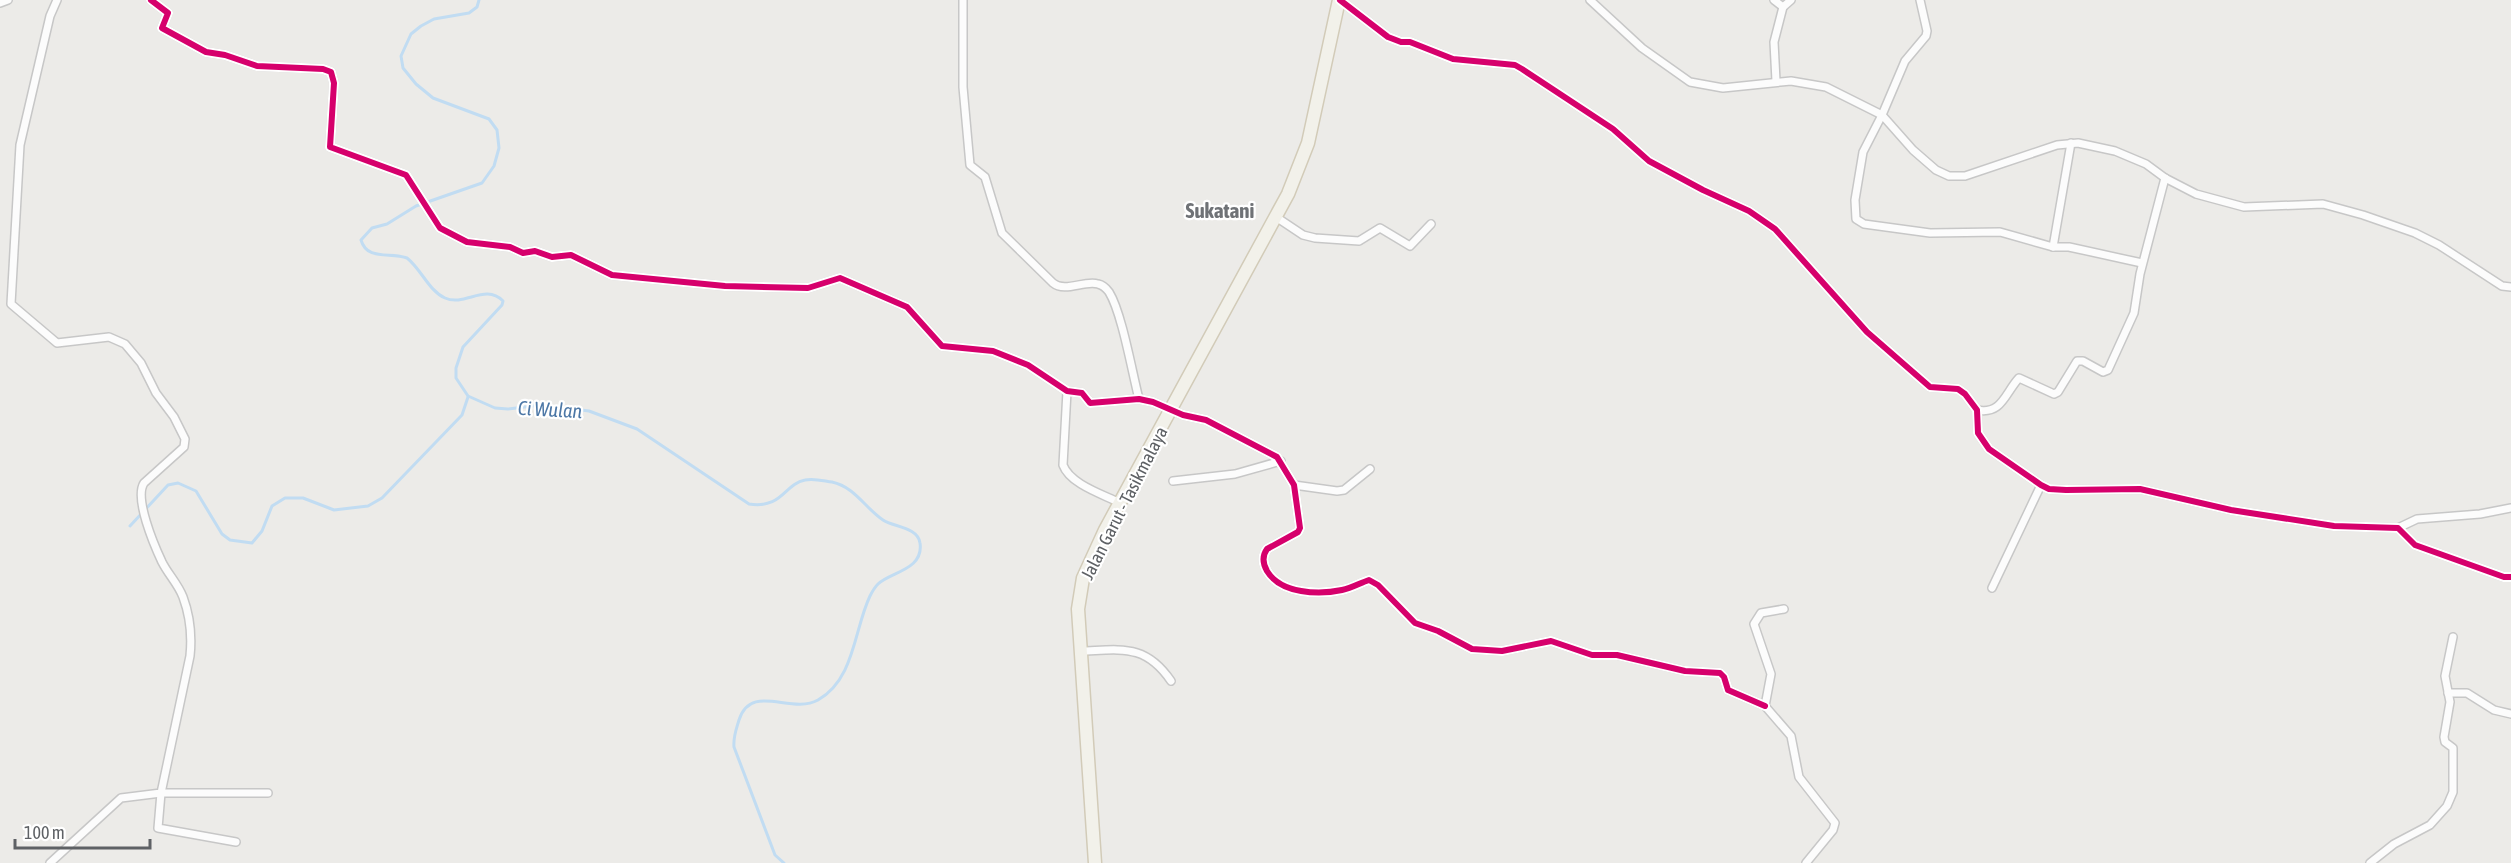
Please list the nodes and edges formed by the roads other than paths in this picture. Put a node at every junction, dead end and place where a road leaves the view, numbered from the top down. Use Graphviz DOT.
graph roads {
  1 [pos="8,0"];
  2 [pos="57,0"];
  3 [pos="152,0"];
  4 [pos="963,0"];
  5 [pos="1340,0"];
  6 [pos="1590,0"];
  7 [pos="1774,0"];
  8 [pos="1791,0"];
  9 [pos="1920,0"];
  10 [pos="0,3"];
  11 [pos="1783,7"];
  12 [pos="1776,81"];
  13 [pos="1882,115"];
  14 [pos="2071,143"];
  15 [pos="2165,178"];
  16 [pos="1276,217"];
  17 [pos="1431,224"];
  18 [pos="2054,246"];
  19 [pos="2142,263"];
  20 [pos="2511,287"];
  21 [pos="1067,391"];
  22 [pos="1139,399"];
  23 [pos="1172,409"];
  24 [pos="1977,410"];
  25 [pos="1281,461"];
  26 [pos="1370,469"];
  27 [pos="1173,481"];
  28 [pos="1294,485"];
  29 [pos="2041,486"];
  30 [pos="1120,502"];
  31 [pos="2511,508"];
  32 [pos="2398,528"];
  33 [pos="2511,577"];
  34 [pos="1992,588"];
  35 [pos="1784,609"];
  36 [pos="2453,637"];
  37 [pos="1080,651"];
  38 [pos="1171,681"];
  39 [pos="2448,693"];
  40 [pos="1765,706"];
  41 [pos="2511,714"];
  42 [pos="161,793"];
  43 [pos="268,793"];
  44 [pos="236,842"];
  45 [pos="50,863"];
  46 [pos="1095,863"];
  47 [pos="1806,863"];
  48 [pos="2370,863"];
  1 -- 10 [label="street"];
  2 -- 42 [label="street"];
  3 -- 21 [label="street"];
  4 -- 22 [label="street"];
  5 -- 16 [label="main road, Jalan Garut - Tasikmalaya"];
  5 -- 24 [label="street"];
  6 -- 12 [label="street"];
  7 -- 11 [label="street"];
  8 -- 11 [label="street"];
  9 -- 13 [label="street"];
  11 -- 12 [label="street"];
  12 -- 13 [label="street"];
  13 -- 14 [label="street"];
  13 -- 18 [label="street"];
  14 -- 15 [label="street"];
  14 -- 18 [label="street"];
  15 -- 19 [label="street"];
  15 -- 20 [label="street"];
  16 -- 17 [label="street"];
  16 -- 23 [label="main road, Jalan Garut - Tasikmalaya"];
  18 -- 19 [label="street"];
  19 -- 24 [label="street"];
  21 -- 22 [label="street"];
  21 -- 30 [label="street"];
  22 -- 23 [label="street"];
  23 -- 25 [label="street"];
  23 -- 30 [label="main road, Jalan Garut - Tasikmalaya"];
  24 -- 29 [label="street"];
  25 -- 27 [label="street"];
  25 -- 28 [label="street"];
  26 -- 28 [label="street"];
  28 -- 40 [label="street"];
  29 -- 32 [label="street"];
  29 -- 34 [label="street"];
  30 -- 37 [label="main road, Jalan Garut - Tasikmalaya"];
  31 -- 32 [label="street"];
  32 -- 33 [label="street"];
  35 -- 40 [label="street"];
  36 -- 39 [label="street"];
  37 -- 38 [label="street"];
  37 -- 46 [label="main road, Jalan Garut - Tasikmalaya"];
  39 -- 41 [label="street"];
  39 -- 48 [label="street"];
  40 -- 47 [label="street"];
  42 -- 43 [label="street"];
  42 -- 44 [label="street"];
  42 -- 45 [label="street"];
}
